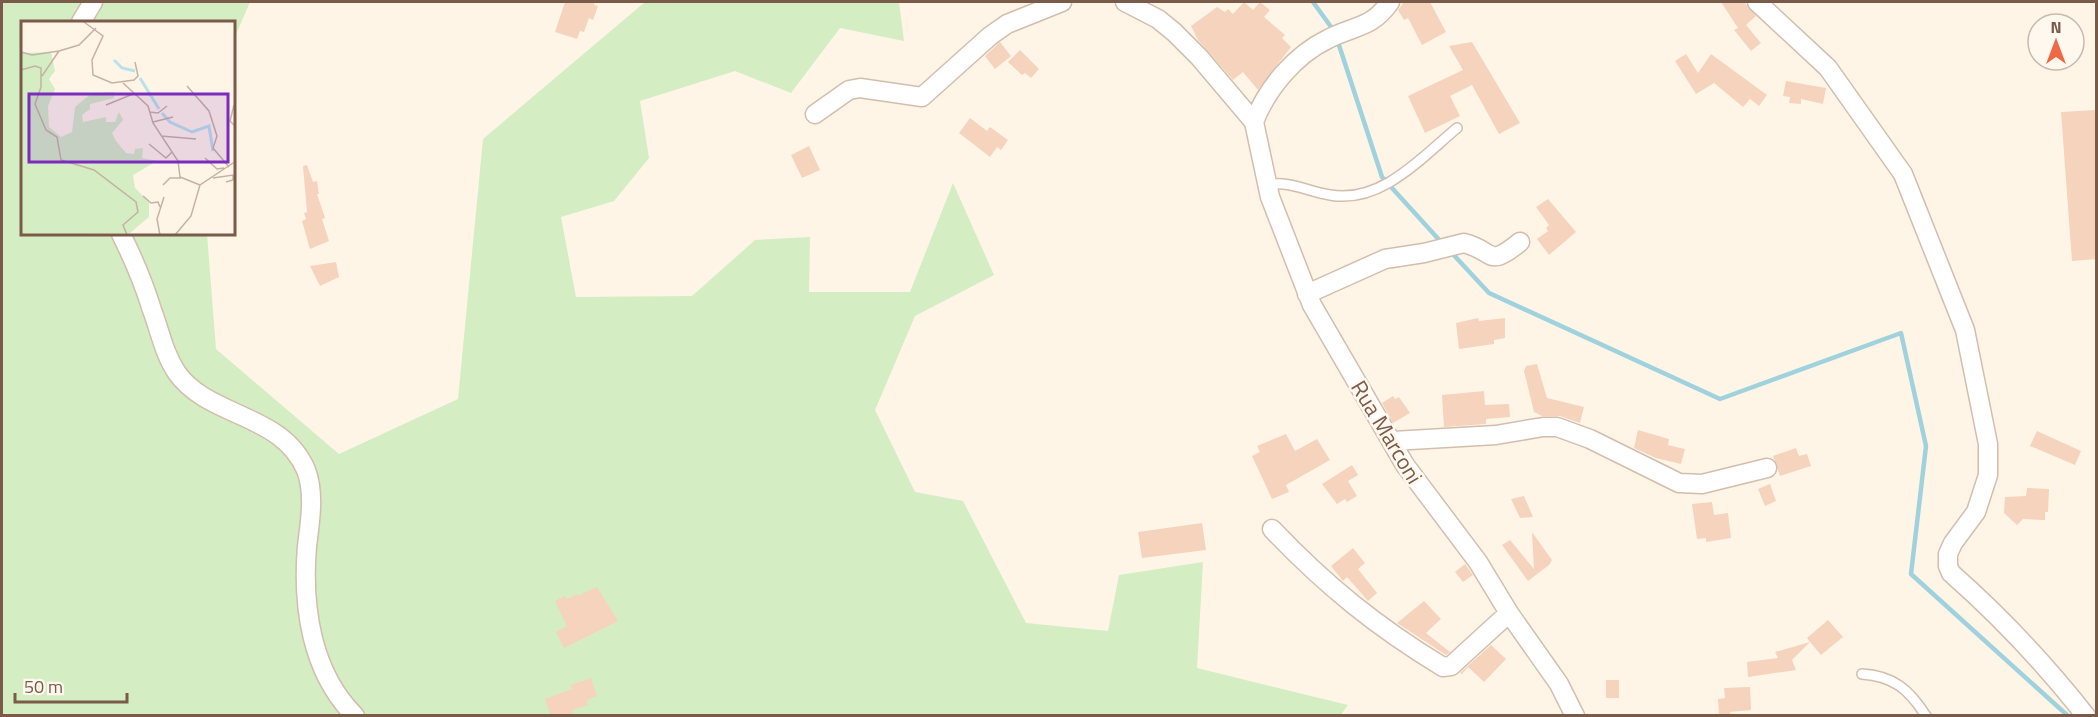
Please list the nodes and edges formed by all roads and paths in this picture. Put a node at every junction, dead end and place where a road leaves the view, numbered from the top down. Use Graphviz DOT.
graph roads {
  1 [pos="93,2"];
  2 [pos="1062,2"];
  3 [pos="1125,2"];
  4 [pos="1390,2"];
  5 [pos="1757,2"];
  6 [pos="82,21"];
  7 [pos="815,114"];
  8 [pos="1254,122"];
  9 [pos="1457,128"];
  10 [pos="1267,185"];
  11 [pos="122,236"];
  12 [pos="1520,242"];
  13 [pos="1307,294"];
  14 [pos="1393,441"];
  15 [pos="1767,468"];
  16 [pos="1272,529"];
  17 [pos="1509,613"];
  18 [pos="1862,674"];
  19 [pos="355,716"];
  20 [pos="1575,716"];
  21 [pos="1926,716"];
  22 [pos="2086,716"];
  1 -- 6 [label="street"];
  2 -- 7 [label="street"];
  3 -- 8 [label="street, Rua Marconi"];
  4 -- 8 [label="street"];
  5 -- 22 [label="street"];
  8 -- 10 [label="street, Rua Marconi"];
  9 -- 10 [label="lane"];
  10 -- 13 [label="street, Rua Marconi"];
  11 -- 19 [label="street"];
  12 -- 13 [label="street"];
  13 -- 14 [label="street, Rua Marconi"];
  14 -- 15 [label="street"];
  14 -- 17 [label="street, Rua Marconi"];
  16 -- 17 [label="street"];
  17 -- 20 [label="street, Rua Marconi"];
  18 -- 21 [label="lane"];
}
